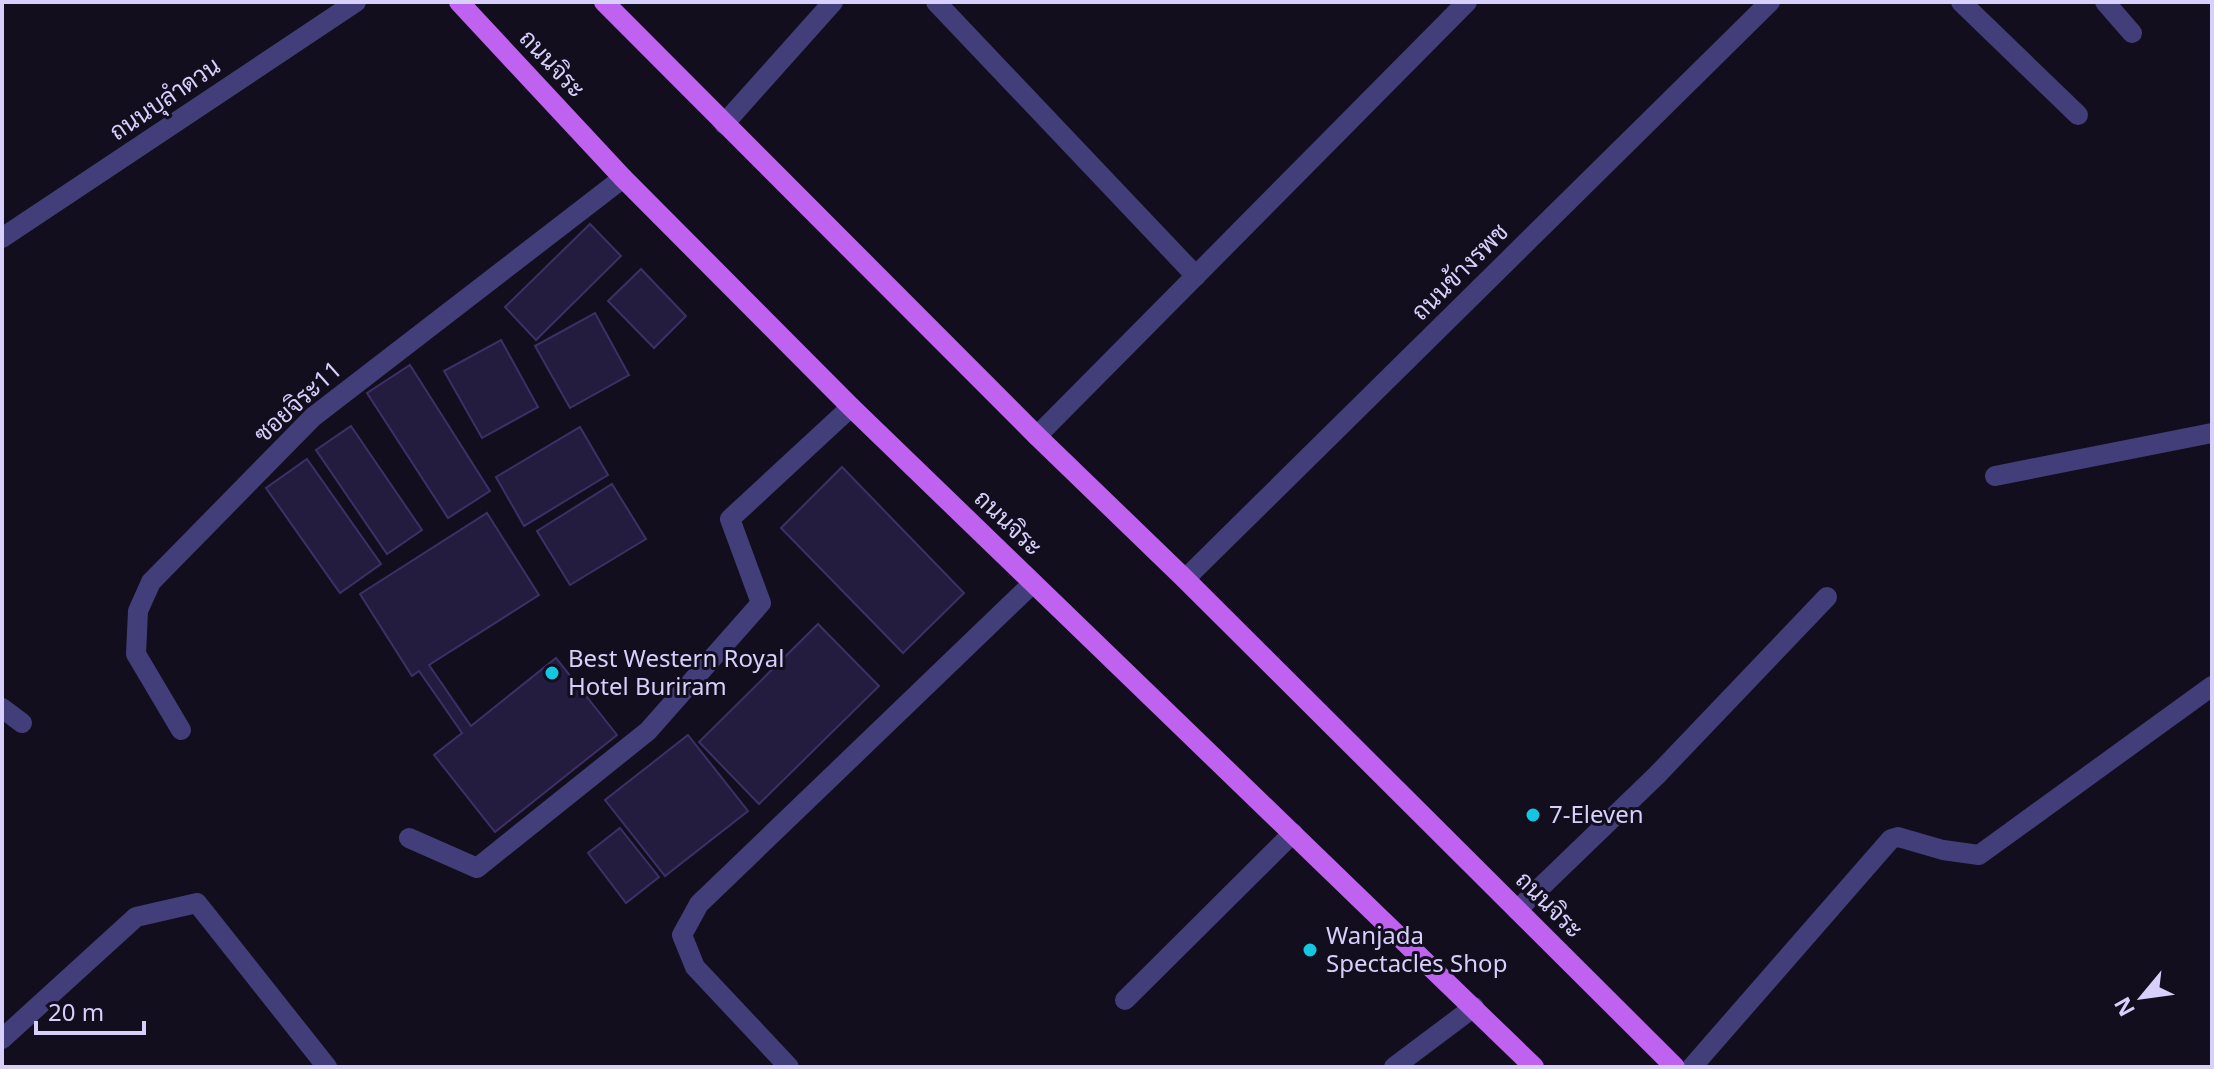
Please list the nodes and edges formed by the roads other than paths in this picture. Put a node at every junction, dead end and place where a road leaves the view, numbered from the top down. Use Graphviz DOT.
graph roads {
  1 [pos="356,2"];
  2 [pos="459,2"];
  3 [pos="604,2"];
  4 [pos="833,2"];
  5 [pos="936,2"];
  6 [pos="1770,2"];
  7 [pos="1961,2"];
  8 [pos="2105,2"];
  9 [pos="1462,4"];
  10 [pos="2132,33"];
  11 [pos="2078,115"];
  12 [pos="724,124"];
  13 [pos="623,178"];
  14 [pos="2,238"];
  15 [pos="1196,276"];
  16 [pos="851,407"];
  17 [pos="2212,433"];
  18 [pos="1037,436"];
  19 [pos="1995,476"];
  20 [pos="1185,579"];
  21 [pos="1033,583"];
  22 [pos="1827,597"];
  23 [pos="2209,694"];
  24 [pos="2,708"];
  25 [pos="22,723"];
  26 [pos="181,730"];
  27 [pos="1293,833"];
  28 [pos="409,838"];
  29 [pos="1517,910"];
  30 [pos="1125,1000"];
  31 [pos="1474,1007"];
  32 [pos="2,1039"];
  33 [pos="327,1067"];
  34 [pos="789,1067"];
  35 [pos="1394,1067"];
  36 [pos="1534,1067"];
  37 [pos="1675,1067"];
  38 [pos="1692,1067"];
  1 -- 14 [label="street, ถนนบุลำดวน"];
  2 -- 13 [label="main road, ถนนจิระ"];
  3 -- 12 [label="main road, ถนนจิระ"];
  4 -- 12 [label="street"];
  5 -- 15 [label="street"];
  6 -- 20 [label="street, ถนนข้างรพช"];
  7 -- 11 [label="street"];
  8 -- 10 [label="street"];
  9 -- 15 [label="street"];
  12 -- 18 [label="main road, ถนนจิระ"];
  13 -- 16 [label="main road, ถนนจิระ"];
  13 -- 26 [label="street, ซอยจิระ11"];
  15 -- 18 [label="street"];
  16 -- 21 [label="main road, ถนนจิระ"];
  16 -- 28 [label="street"];
  17 -- 19 [label="street"];
  18 -- 20 [label="main road, ถนนจิระ"];
  20 -- 29 [label="main road, ถนนจิระ"];
  21 -- 27 [label="main road, ถนนจิระ"];
  21 -- 34 [label="street"];
  22 -- 29 [label="street"];
  23 -- 38 [label="street"];
  24 -- 25 [label="street"];
  27 -- 30 [label="street"];
  27 -- 31 [label="main road, ถนนจิระ"];
  29 -- 37 [label="main road, ถนนจิระ"];
  31 -- 35 [label="street"];
  31 -- 36 [label="main road, ถนนจิระ"];
  32 -- 33 [label="street"];
}
